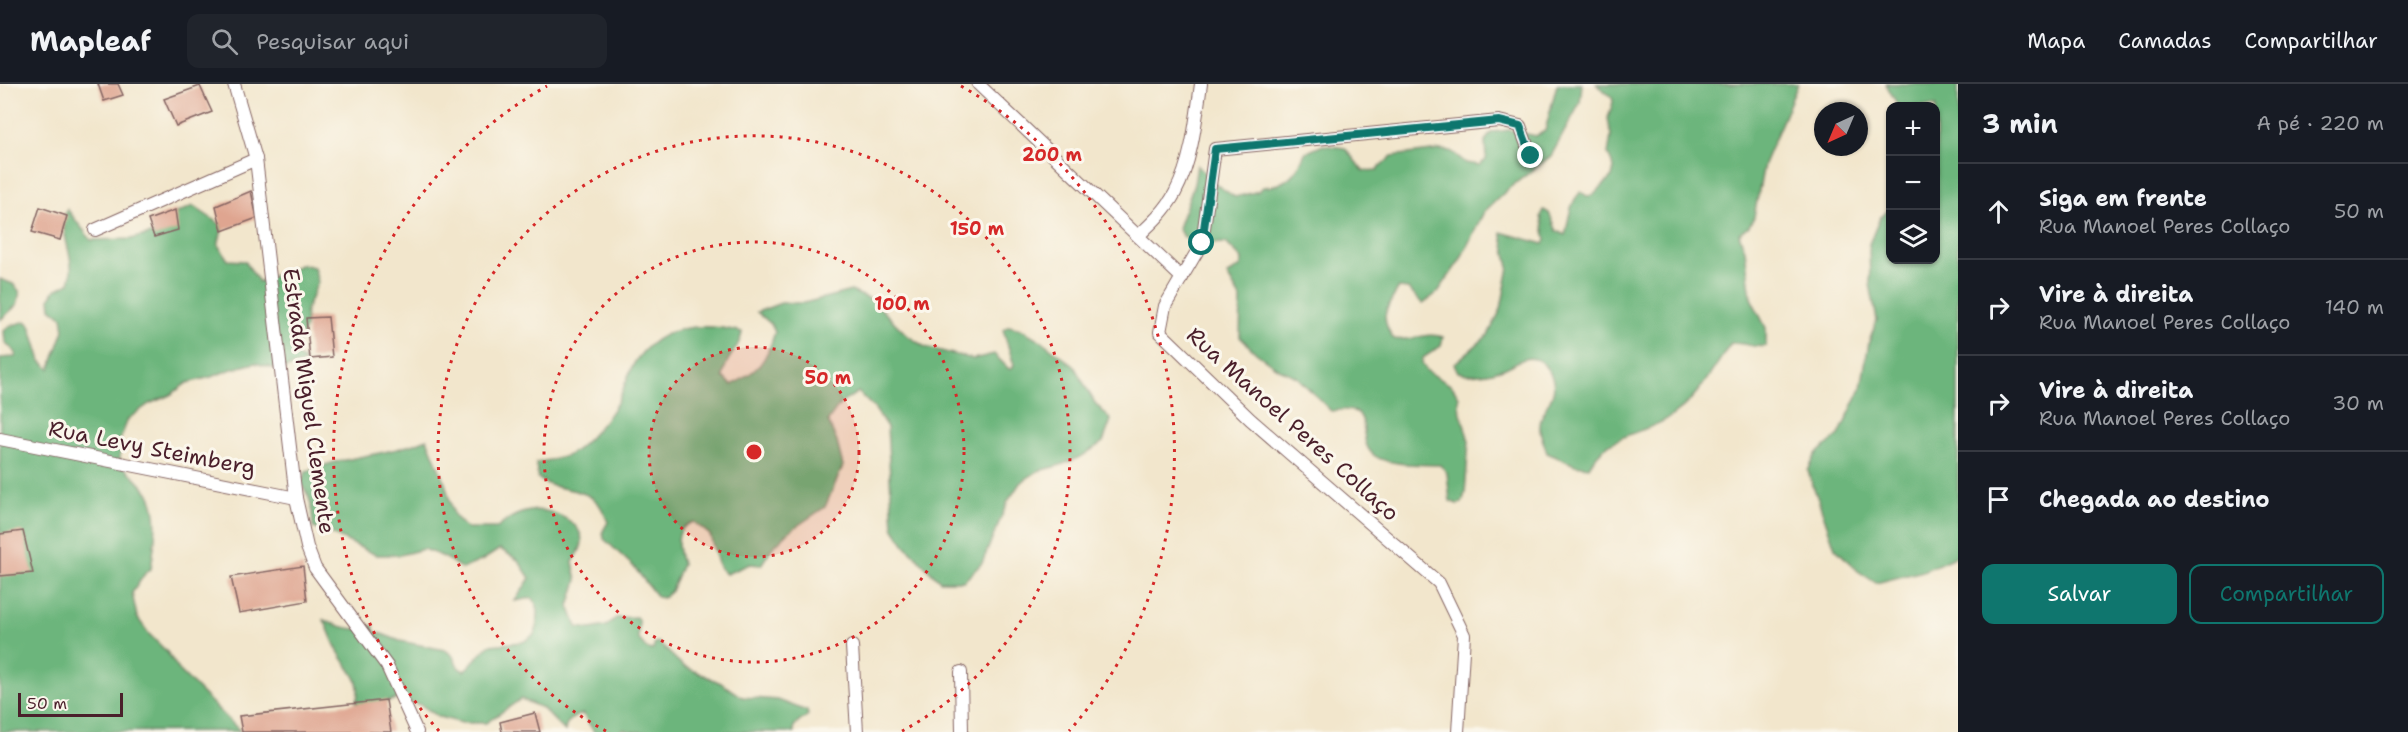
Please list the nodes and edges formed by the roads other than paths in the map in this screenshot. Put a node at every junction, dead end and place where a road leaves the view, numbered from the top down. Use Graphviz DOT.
graph roads {
  1 [pos="234,84"];
  2 [pos="978,84"];
  3 [pos="1201,84"];
  4 [pos="1531,156"];
  5 [pos="256,159"];
  6 [pos="95,230"];
  7 [pos="1138,236"];
  8 [pos="1182,278"];
  9 [pos="0,439"];
  10 [pos="296,498"];
  11 [pos="852,646"];
  12 [pos="961,672"];
  13 [pos="417,732"];
  14 [pos="857,732"];
  15 [pos="962,732"];
  16 [pos="1458,732"];
  1 -- 5 [label="street, Estrada Miguel Clemente"];
  2 -- 7 [label="street"];
  3 -- 7 [label="street"];
  4 -- 8 [label="street, Rua Manoel Peres Collaço"];
  5 -- 6 [label="street"];
  5 -- 10 [label="street, Estrada Miguel Clemente"];
  7 -- 8 [label="street"];
  8 -- 16 [label="street, Rua Manoel Peres Collaço"];
  9 -- 10 [label="street, Rua Levy Steimberg"];
  10 -- 13 [label="street, Estrada Miguel Clemente"];
  11 -- 14 [label="street"];
  12 -- 15 [label="street"];
}
